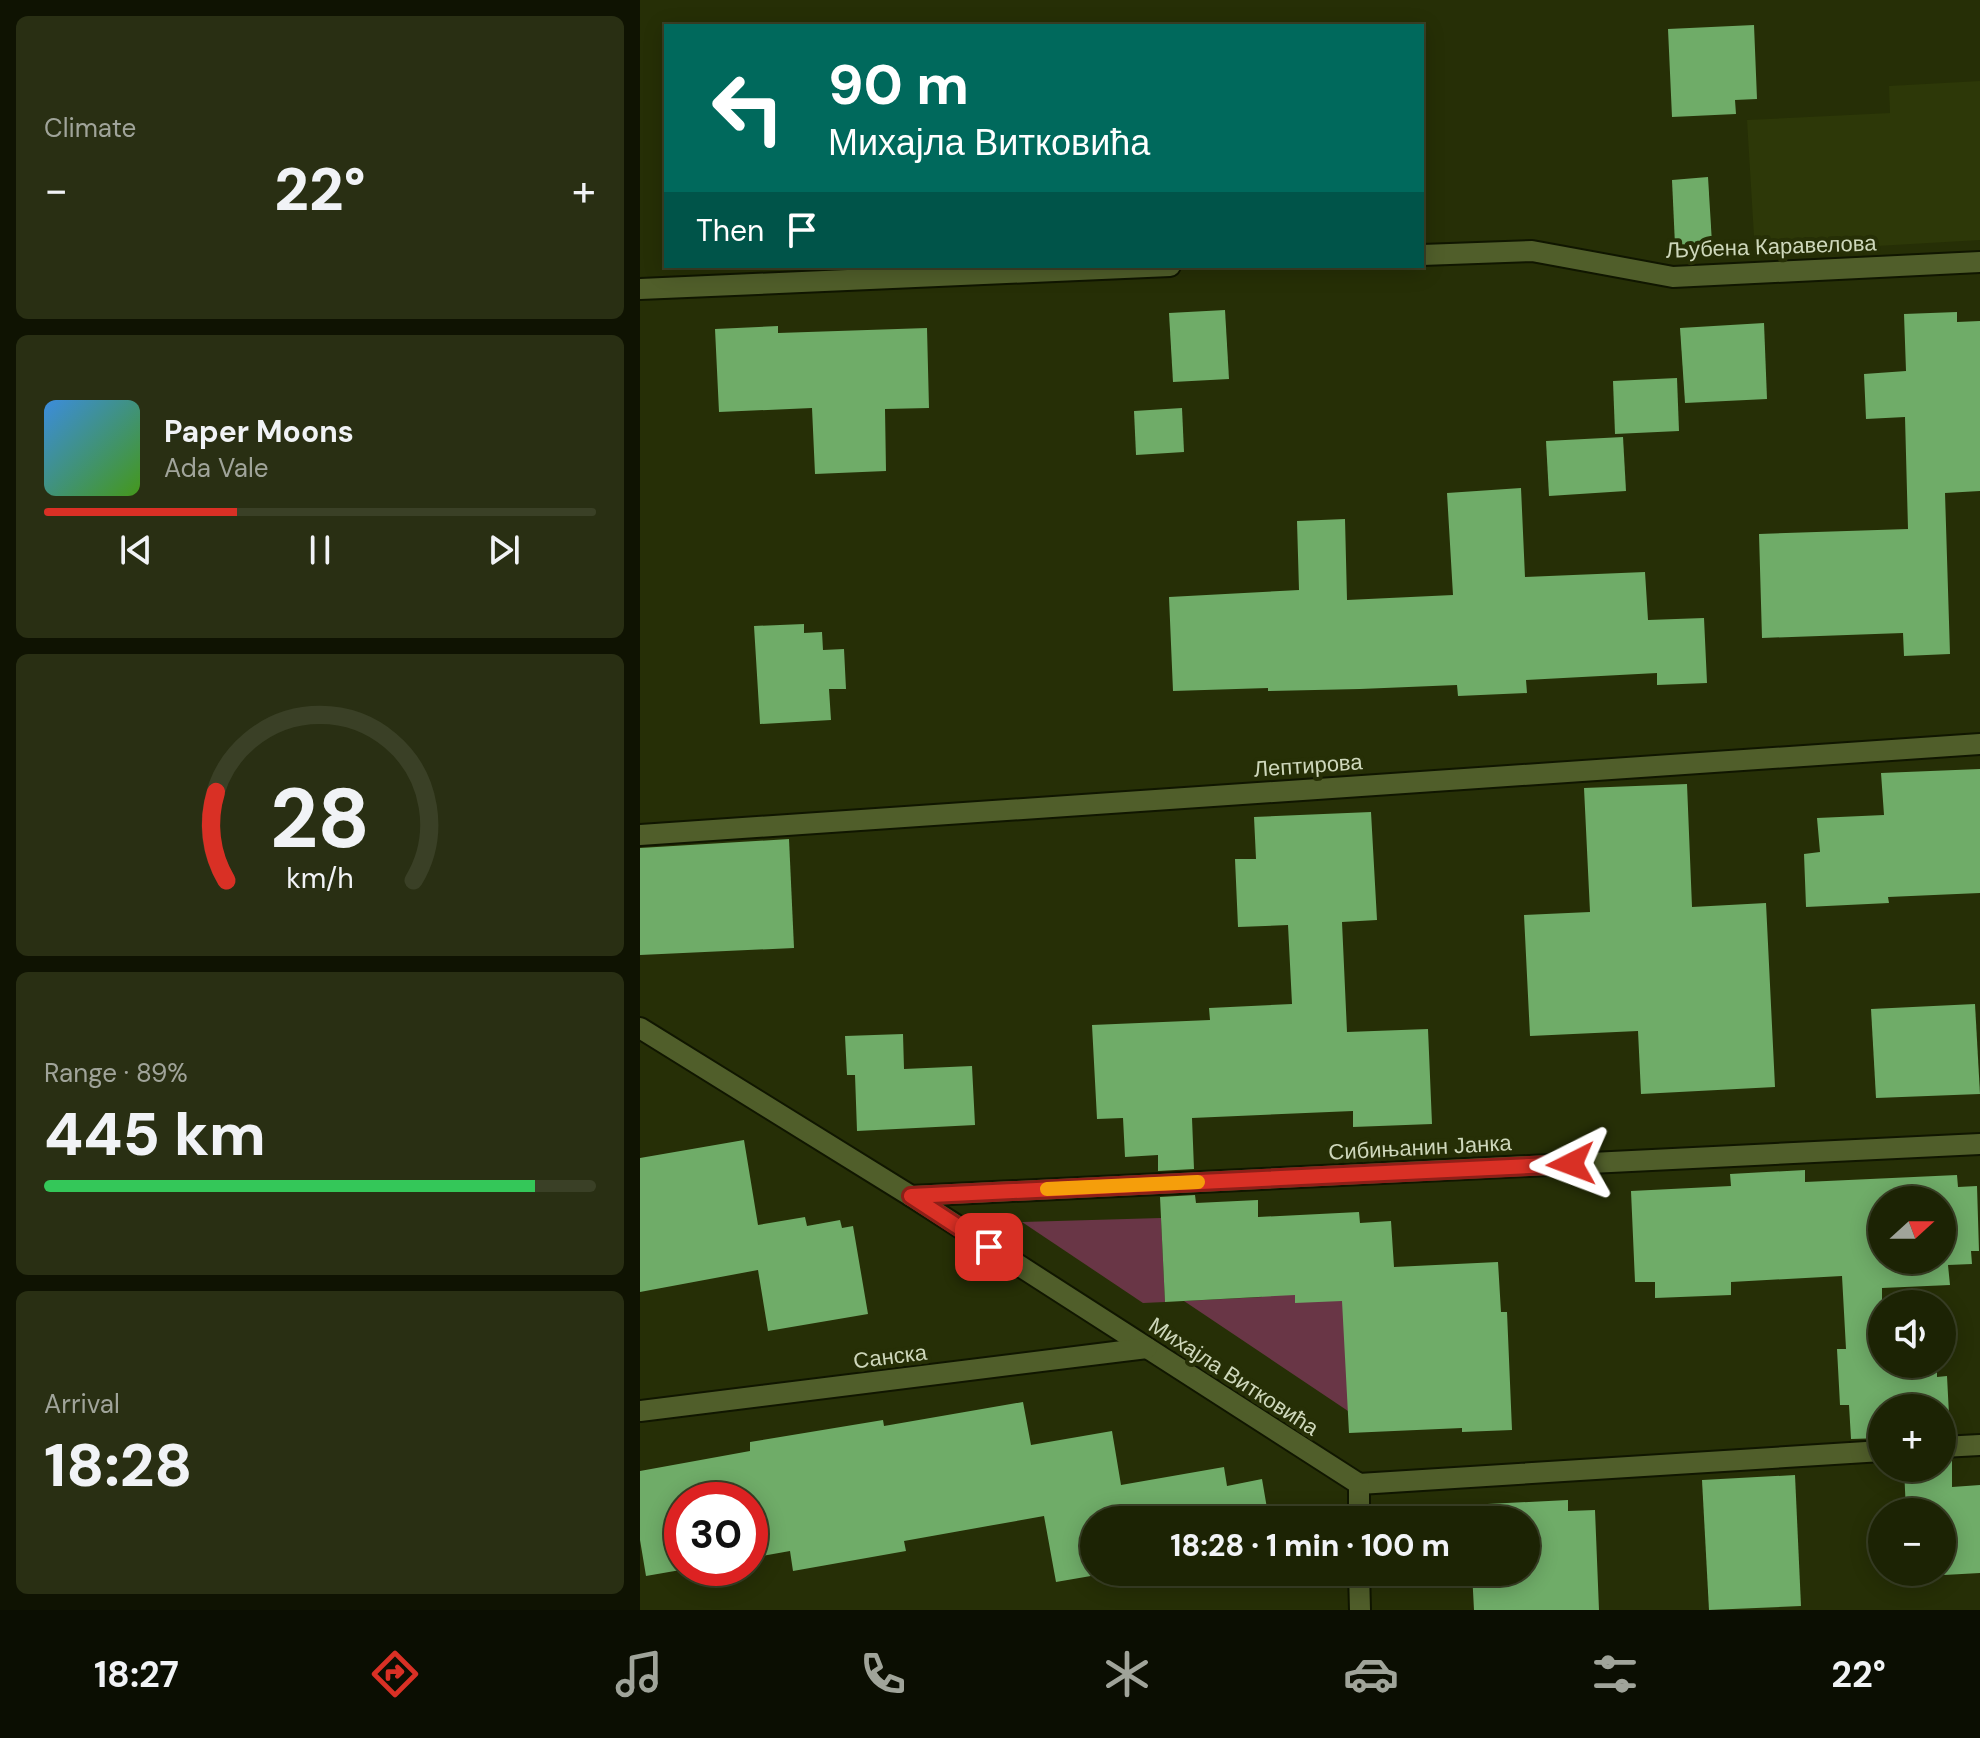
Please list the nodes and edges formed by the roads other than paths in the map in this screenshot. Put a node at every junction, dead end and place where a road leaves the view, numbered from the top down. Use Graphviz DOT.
graph roads {
  1 [pos="1424,255"];
  2 [pos="1980,262"];
  3 [pos="1124,268"];
  4 [pos="640,289"];
  5 [pos="1980,744"];
  6 [pos="640,835"];
  7 [pos="640,1028"];
  8 [pos="1980,1144"];
  9 [pos="911,1196"];
  10 [pos="1147,1348"];
  11 [pos="640,1411"];
  12 [pos="1980,1445"];
  13 [pos="1956,1446"];
  14 [pos="1868,1452"];
  15 [pos="1359,1484"];
  16 [pos="1359,1506"];
  17 [pos="1359,1586"];
  18 [pos="1360,1610"];
  1 -- 2 [label="street, Љубена Каравелова"];
  3 -- 4 [label="street"];
  5 -- 6 [label="street, Лептирова"];
  7 -- 9 [label="street, Михајла Витковића"];
  8 -- 9 [label="street, Сибињанин Јанка"];
  9 -- 10 [label="street, Михајла Витковића"];
  10 -- 11 [label="street, Санска"];
  10 -- 15 [label="street, Михајла Витковића"];
  12 -- 13 [label="street"];
  14 -- 15 [label="street"];
  15 -- 16 [label="street"];
  17 -- 18 [label="street"];
}
